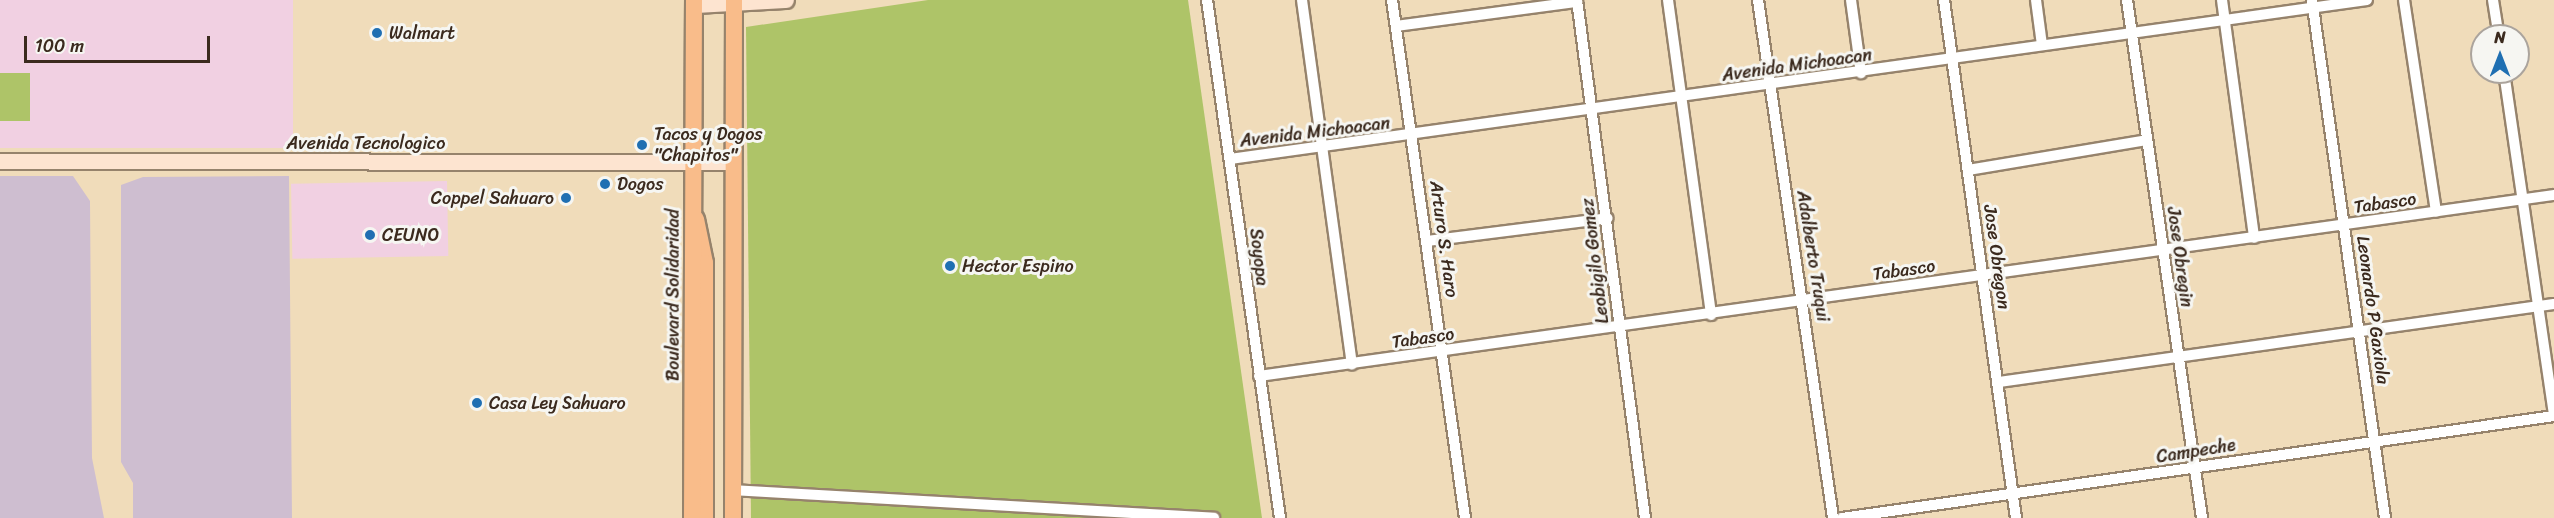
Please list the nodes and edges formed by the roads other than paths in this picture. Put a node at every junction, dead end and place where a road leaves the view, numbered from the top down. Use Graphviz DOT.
graph roads {
  1 [pos="786,0"];
  2 [pos="1207,0"];
  3 [pos="1302,0"];
  4 [pos="1392,0"];
  5 [pos="1668,0"];
  6 [pos="1758,0"];
  7 [pos="1851,0"];
  8 [pos="1944,0"];
  9 [pos="2036,0"];
  10 [pos="2127,0"];
  11 [pos="2222,0"];
  12 [pos="2367,0"];
  13 [pos="2404,0"];
  14 [pos="2493,0"];
  15 [pos="1577,1"];
  16 [pos="694,2"];
  17 [pos="734,2"];
  18 [pos="2312,4"];
  19 [pos="2225,19"];
  20 [pos="2497,24"];
  21 [pos="1396,26"];
  22 [pos="2131,32"];
  23 [pos="2042,45"];
  24 [pos="1953,59"];
  25 [pos="1861,73"];
  26 [pos="2506,84"];
  27 [pos="1770,85"];
  28 [pos="1682,97"];
  29 [pos="1592,110"];
  30 [pos="1413,136"];
  31 [pos="2146,140"];
  32 [pos="1321,150"];
  33 [pos="1230,159"];
  34 [pos="0,161"];
  35 [pos="693,162"];
  36 [pos="733,162"];
  37 [pos="1968,170"];
  38 [pos="2554,195"];
  39 [pos="2522,200"];
  40 [pos="2436,212"];
  41 [pos="692,213"];
  42 [pos="1608,218"];
  43 [pos="2345,225"];
  44 [pos="2254,238"];
  45 [pos="1427,241"];
  46 [pos="2163,252"];
  47 [pos="1983,276"];
  48 [pos="1804,302"];
  49 [pos="2554,304"];
  50 [pos="2538,306"];
  51 [pos="1711,315"];
  52 [pos="1620,327"];
  53 [pos="2358,333"];
  54 [pos="1443,352"];
  55 [pos="2179,357"];
  56 [pos="1352,365"];
  57 [pos="1258,376"];
  58 [pos="1999,382"];
  59 [pos="2554,414"];
  60 [pos="2375,441"];
  61 [pos="2195,467"];
  62 [pos="732,490"];
  63 [pos="2013,496"];
  64 [pos="692,518"];
  65 [pos="705,518"];
  66 [pos="733,518"];
  67 [pos="1214,518"];
  68 [pos="1280,518"];
  69 [pos="1465,518"];
  70 [pos="1646,518"];
  71 [pos="1833,518"];
  72 [pos="1842,518"];
  73 [pos="2016,518"];
  74 [pos="2202,518"];
  75 [pos="2385,518"];
  1 -- 17 [label="street"];
  2 -- 33 [label="street, Soyopa"];
  3 -- 32 [label="street"];
  4 -- 21 [label="street, Arturo S. Haro"];
  5 -- 28 [label="street"];
  6 -- 27 [label="street, Adalberto Truqui"];
  7 -- 25 [label="street"];
  8 -- 24 [label="street, Jose Obregon"];
  9 -- 23 [label="street"];
  10 -- 22 [label="street, Jose Obregin"];
  11 -- 19 [label="street"];
  12 -- 18 [label="street, Avenida Michoacan"];
  13 -- 40 [label="street"];
  14 -- 20 [label="street"];
  15 -- 21 [label="street"];
  15 -- 29 [label="street, Leobigilo Gomez"];
  16 -- 17 [label="street"];
  16 -- 35 [label="main road, Boulevard Solidaridad"];
  17 -- 36 [label="main road"];
  18 -- 19 [label="street, Avenida Michoacan"];
  18 -- 43 [label="street, Leonardo P Gaxiola"];
  19 -- 22 [label="street, Avenida Michoacan"];
  19 -- 44 [label="street"];
  21 -- 30 [label="street, Arturo S. Haro"];
  22 -- 23 [label="street, Avenida Michoacan"];
  22 -- 31 [label="street, Jose Obregin"];
  23 -- 24 [label="street, Avenida Michoacan"];
  24 -- 25 [label="street, Avenida Michoacan"];
  24 -- 37 [label="street, Jose Obregon"];
  25 -- 27 [label="street, Avenida Michoacan"];
  26 -- 39 [label="street"];
  27 -- 28 [label="street, Avenida Michoacan"];
  27 -- 48 [label="street, Adalberto Truqui"];
  28 -- 29 [label="street, Avenida Michoacan"];
  28 -- 51 [label="street"];
  29 -- 30 [label="street, Avenida Michoacan"];
  29 -- 42 [label="street, Leobigilo Gomez"];
  30 -- 32 [label="street, Avenida Michoacan"];
  30 -- 45 [label="street, Arturo S. Haro"];
  31 -- 37 [label="street"];
  31 -- 46 [label="street, Jose Obregin"];
  32 -- 33 [label="street, Avenida Michoacan"];
  32 -- 56 [label="street"];
  33 -- 57 [label="street, Soyopa"];
  34 -- 35 [label="street, Avenida Tecnologico"];
  35 -- 36 [label="street, Avenida Tecnologico"];
  35 -- 41 [label="main road, Boulevard Solidaridad"];
  36 -- 62 [label="main road"];
  37 -- 47 [label="street, Jose Obregon"];
  38 -- 39 [label="street, Tabasco"];
  39 -- 40 [label="street, Tabasco"];
  39 -- 50 [label="street"];
  40 -- 43 [label="street, Tabasco"];
  41 -- 64 [label="main road, Boulevard Solidaridad"];
  41 -- 65 [label="main road"];
  42 -- 45 [label="street"];
  42 -- 52 [label="street, Leobigilo Gomez"];
  43 -- 44 [label="street, Tabasco"];
  43 -- 53 [label="street, Leonardo P Gaxiola"];
  44 -- 46 [label="street, Tabasco"];
  45 -- 54 [label="street, Arturo S. Haro"];
  46 -- 47 [label="street, Tabasco"];
  46 -- 55 [label="street, Jose Obregin"];
  47 -- 48 [label="street, Tabasco"];
  47 -- 58 [label="street, Jose Obregon"];
  48 -- 51 [label="street, Tabasco"];
  48 -- 71 [label="street, Adalberto Truqui"];
  49 -- 50 [label="street"];
  50 -- 53 [label="street"];
  50 -- 59 [label="street"];
  51 -- 52 [label="street, Tabasco"];
  52 -- 54 [label="street, Tabasco"];
  52 -- 70 [label="street, Leobigilo Gomez"];
  53 -- 55 [label="street"];
  53 -- 60 [label="street, Leonardo P Gaxiola"];
  54 -- 56 [label="street, Tabasco"];
  54 -- 69 [label="street, Arturo S. Haro"];
  55 -- 58 [label="street"];
  55 -- 61 [label="street, Jose Obregin"];
  56 -- 57 [label="street, Tabasco"];
  57 -- 68 [label="street, Soyopa"];
  58 -- 63 [label="street, Jose Obregon"];
  59 -- 60 [label="street, Campeche"];
  60 -- 61 [label="street, Campeche"];
  60 -- 75 [label="street, Leonardo P Gaxiola"];
  61 -- 63 [label="street, Campeche"];
  61 -- 74 [label="street, Jose Obregin"];
  62 -- 66 [label="main road"];
  62 -- 67 [label="street"];
  63 -- 72 [label="street, Campeche"];
  63 -- 73 [label="street, Jose Obregon"];
}
